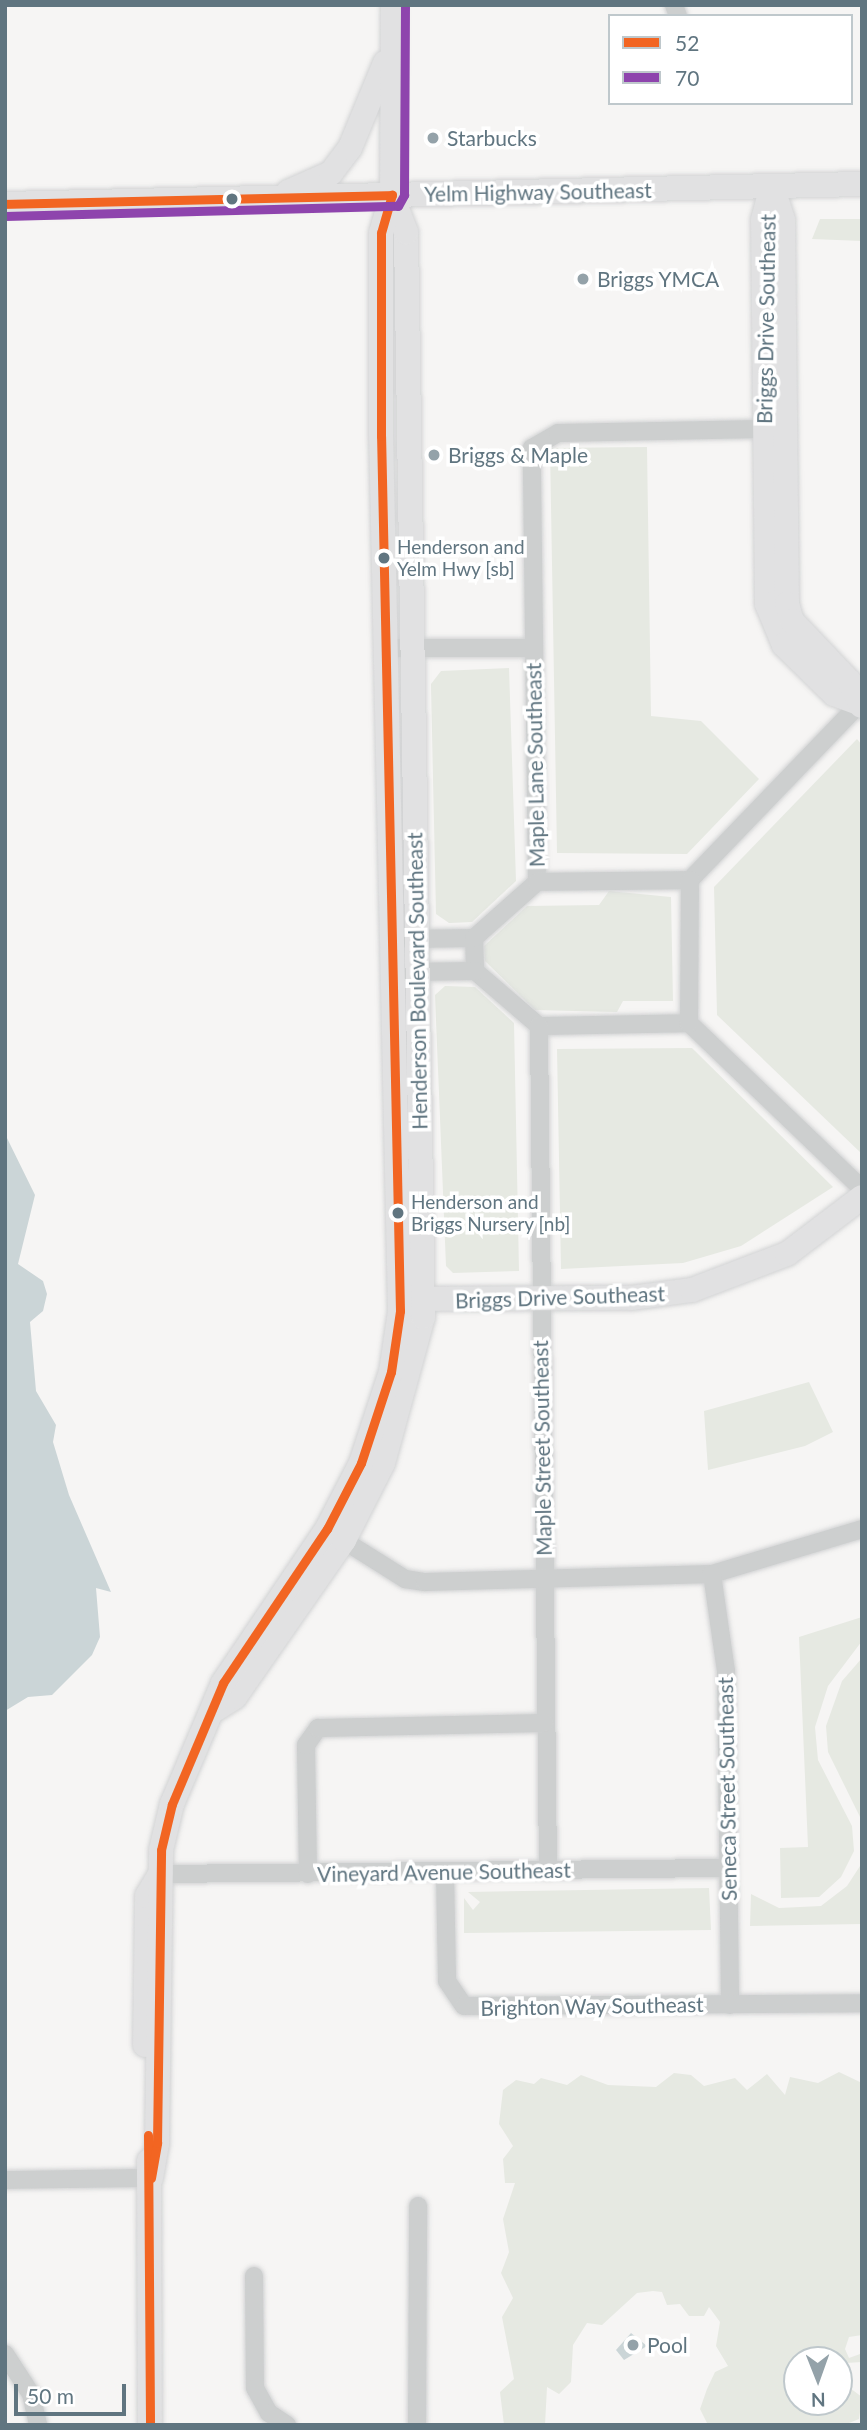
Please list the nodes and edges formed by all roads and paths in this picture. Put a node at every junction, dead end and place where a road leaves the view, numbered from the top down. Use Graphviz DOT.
graph roads {
  1 [pos="393,5"];
  2 [pos="388,56"];
  3 [pos="862,184"];
  4 [pos="772,186"];
  5 [pos="392,195"];
  6 [pos="280,196"];
  7 [pos="5,204"];
  8 [pos="775,429"];
  9 [pos="385,648"];
  10 [pos="412,648"];
  11 [pos="533,648"];
  12 [pos="861,703"];
  13 [pos="690,880"];
  14 [pos="537,882"];
  15 [pos="415,938"];
  16 [pos="474,938"];
  17 [pos="388,939"];
  18 [pos="475,971"];
  19 [pos="417,972"];
  20 [pos="389,973"];
  21 [pos="689,1023"];
  22 [pos="538,1026"];
  23 [pos="862,1189"];
  24 [pos="862,1197"];
  25 [pos="413,1299"];
  26 [pos="540,1299"];
  27 [pos="862,1529"];
  28 [pos="335,1535"];
  29 [pos="712,1574"];
  30 [pos="544,1580"];
  31 [pos="545,1723"];
  32 [pos="728,1868"];
  33 [pos="548,1871"];
  34 [pos="445,1873"];
  35 [pos="160,1874"];
  36 [pos="308,1874"];
  37 [pos="862,2003"];
  38 [pos="730,2005"];
  39 [pos="151,2178"];
  40 [pos="5,2180"];
  41 [pos="418,2206"];
  42 [pos="254,2276"];
  43 [pos="5,2354"];
  44 [pos="38,2425"];
  45 [pos="150,2425"];
  46 [pos="287,2425"];
  47 [pos="417,2425"];
  1 -- 2 [label="main road, Henderson Boulevard Southeast"];
  2 -- 5 [label="main road, Henderson Boulevard Southeast"];
  2 -- 6 [label="main road"];
  3 -- 4 [label="main road, Yelm Highway Southeast"];
  4 -- 5 [label="main road, Yelm Highway Southeast"];
  4 -- 8 [label="main road, Briggs Drive Southeast"];
  5 -- 6 [label="main road, Yelm Highway Southeast"];
  5 -- 9 [label="main road, Henderson Boulevard Southeast"];
  5 -- 10 [label="main road, Henderson Boulevard Southeast"];
  6 -- 7 [label="main road, Yelm Highway Southeast"];
  8 -- 11 [label="street, Maple Lane Southeast"];
  8 -- 12 [label="main road, Briggs Drive Southeast"];
  9 -- 10 [label="street, Maple Lane Southeast"];
  9 -- 17 [label="main road, Henderson Boulevard Southeast"];
  10 -- 11 [label="street, Maple Lane Southeast"];
  10 -- 15 [label="main road, Henderson Boulevard Southeast"];
  11 -- 14 [label="street, Maple Lane Southeast"];
  12 -- 13 [label="street"];
  13 -- 14 [label="street"];
  13 -- 21 [label="street"];
  14 -- 16 [label="street"];
  15 -- 16 [label="street"];
  15 -- 17 [label="street"];
  15 -- 19 [label="main road, Henderson Boulevard Southeast"];
  16 -- 18 [label="street"];
  17 -- 20 [label="main road, Henderson Boulevard Southeast"];
  18 -- 19 [label="street"];
  18 -- 22 [label="street"];
  19 -- 20 [label="street"];
  19 -- 25 [label="main road, Henderson Boulevard Southeast"];
  20 -- 25 [label="main road, Henderson Boulevard Southeast"];
  21 -- 22 [label="street"];
  21 -- 23 [label="street"];
  22 -- 26 [label="street, Maple Street Southeast"];
  24 -- 26 [label="main road, Briggs Drive Southeast"];
  25 -- 26 [label="main road, Briggs Drive Southeast"];
  25 -- 28 [label="main road, Henderson Boulevard Southeast"];
  26 -- 30 [label="street, Maple Street Southeast"];
  27 -- 29 [label="street"];
  28 -- 30 [label="street"];
  28 -- 35 [label="main road, Henderson Boulevard Southeast"];
  29 -- 30 [label="street"];
  29 -- 32 [label="street, Seneca Street Southeast"];
  30 -- 31 [label="street, Maple Street Southeast"];
  31 -- 33 [label="street, Maple Street Southeast"];
  31 -- 36 [label="street"];
  32 -- 33 [label="street, Vineyard Avenue Southeast"];
  32 -- 38 [label="street, Seneca Street Southeast"];
  33 -- 34 [label="street, Vineyard Avenue Southeast"];
  34 -- 36 [label="street, Vineyard Avenue Southeast"];
  34 -- 38 [label="street, Brighton Way Southeast"];
  35 -- 36 [label="street, Vineyard Avenue Southeast"];
  35 -- 39 [label="main road, Henderson Boulevard Southeast"];
  37 -- 38 [label="street, Brighton Way Southeast"];
  39 -- 40 [label="street"];
  39 -- 45 [label="main road, Henderson Boulevard Southeast"];
  41 -- 47 [label="street"];
  42 -- 46 [label="street"];
  43 -- 44 [label="street"];
}
